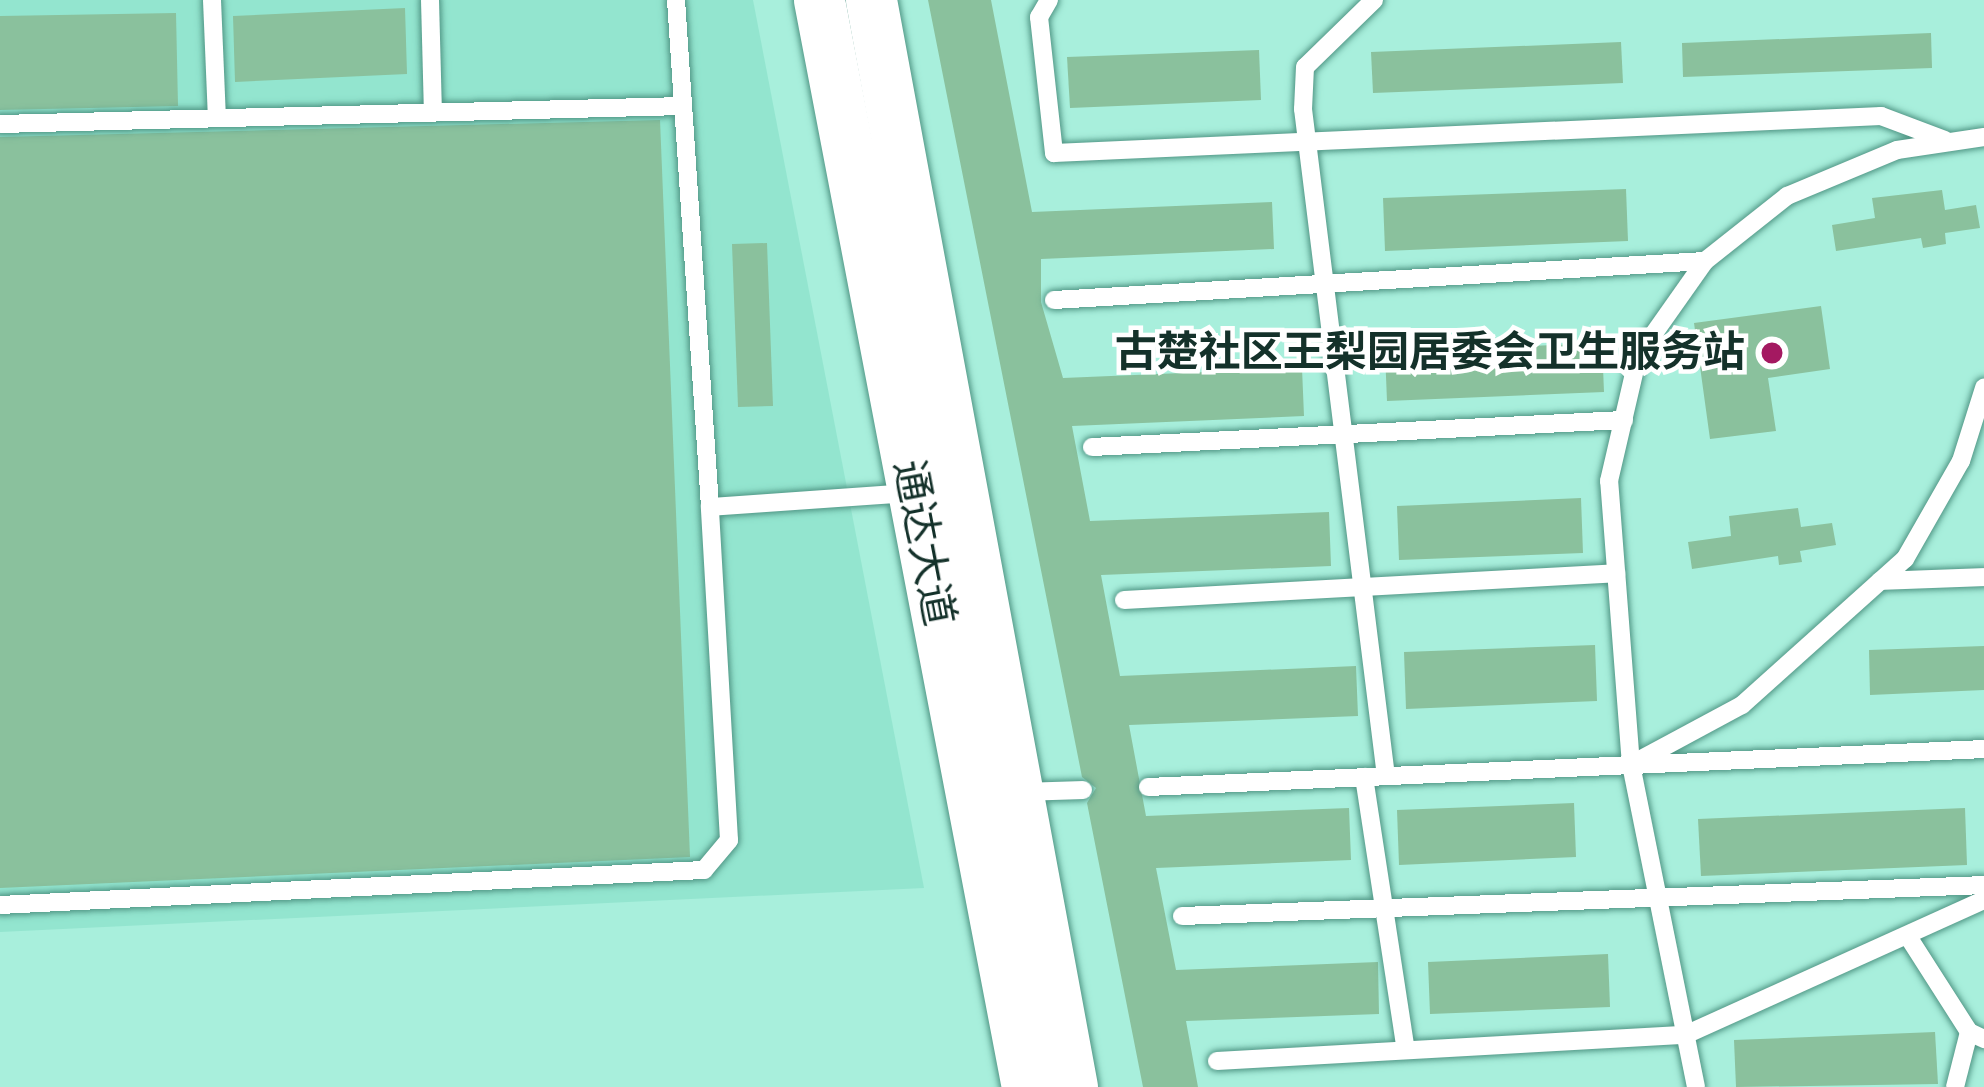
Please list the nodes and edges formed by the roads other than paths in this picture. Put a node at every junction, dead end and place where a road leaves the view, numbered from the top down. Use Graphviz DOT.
graph roads {
  1 [pos="212,0"];
  2 [pos="430,0"];
  3 [pos="676,0"];
  4 [pos="818,0"];
  5 [pos="871,0"];
  6 [pos="1049,0"];
  7 [pos="1374,0"];
  8 [pos="683,106"];
  9 [pos="433,112"];
  10 [pos="217,118"];
  11 [pos="0,124"];
  12 [pos="1984,137"];
  13 [pos="1307,141"];
  14 [pos="1949,142"];
  15 [pos="1706,261"];
  16 [pos="1325,284"];
  17 [pos="1054,300"];
  18 [pos="1984,388"];
  19 [pos="1980,413"];
  20 [pos="1624,420"];
  21 [pos="1343,434"];
  22 [pos="1092,447"];
  23 [pos="937,490"];
  24 [pos="710,507"];
  25 [pos="1616,573"];
  26 [pos="1984,577"];
  27 [pos="1880,581"];
  28 [pos="1363,587"];
  29 [pos="1124,601"];
  30 [pos="1984,749"];
  31 [pos="1630,765"];
  32 [pos="1387,776"];
  33 [pos="1364,777"];
  34 [pos="1148,787"];
  35 [pos="1083,790"];
  36 [pos="994,794"];
  37 [pos="1984,885"];
  38 [pos="1657,898"];
  39 [pos="1984,900"];
  40 [pos="0,905"];
  41 [pos="1384,909"];
  42 [pos="1182,916"];
  43 [pos="1909,938"];
  44 [pos="1684,1035"];
  45 [pos="1976,1035"];
  46 [pos="1406,1050"];
  47 [pos="1216,1061"];
  48 [pos="1027,1087"];
  49 [pos="1072,1087"];
  50 [pos="1696,1087"];
  51 [pos="1954,1087"];
  1 -- 10 [label="lane"];
  2 -- 9 [label="lane"];
  3 -- 8 [label="lane"];
  4 -- 23 [label="main road, 通达大道"];
  5 -- 23 [label="main road, 通达大道"];
  6 -- 13 [label="lane"];
  7 -- 13 [label="lane"];
  8 -- 9 [label="lane"];
  8 -- 24 [label="lane"];
  9 -- 10 [label="lane"];
  10 -- 11 [label="lane"];
  12 -- 14 [label="lane"];
  13 -- 14 [label="lane"];
  13 -- 16 [label="lane"];
  14 -- 15 [label="lane"];
  15 -- 16 [label="lane"];
  15 -- 20 [label="lane"];
  16 -- 17 [label="lane"];
  16 -- 21 [label="lane"];
  18 -- 19 [label="lane"];
  19 -- 27 [label="lane"];
  20 -- 21 [label="lane"];
  20 -- 25 [label="lane"];
  21 -- 22 [label="lane"];
  21 -- 28 [label="lane"];
  23 -- 24 [label="lane"];
  23 -- 36 [label="main road, 通达大道"];
  24 -- 40 [label="lane"];
  25 -- 28 [label="lane"];
  25 -- 31 [label="lane"];
  26 -- 27 [label="lane"];
  27 -- 31 [label="lane"];
  28 -- 29 [label="lane"];
  28 -- 32 [label="lane"];
  30 -- 31 [label="lane"];
  31 -- 32 [label="lane"];
  31 -- 38 [label="lane"];
  32 -- 33 [label="lane"];
  33 -- 34 [label="lane"];
  33 -- 41 [label="lane"];
  35 -- 36 [label="lane"];
  36 -- 48 [label="main road, 通达大道"];
  36 -- 49 [label="main road, 通达大道"];
  37 -- 38 [label="lane"];
  38 -- 41 [label="lane"];
  38 -- 44 [label="lane"];
  39 -- 43 [label="lane"];
  41 -- 42 [label="lane"];
  41 -- 46 [label="lane"];
  43 -- 44 [label="lane"];
  43 -- 45 [label="lane"];
  44 -- 46 [label="lane"];
  44 -- 50 [label="lane"];
  45 -- 51 [label="lane"];
  46 -- 47 [label="lane"];
}
